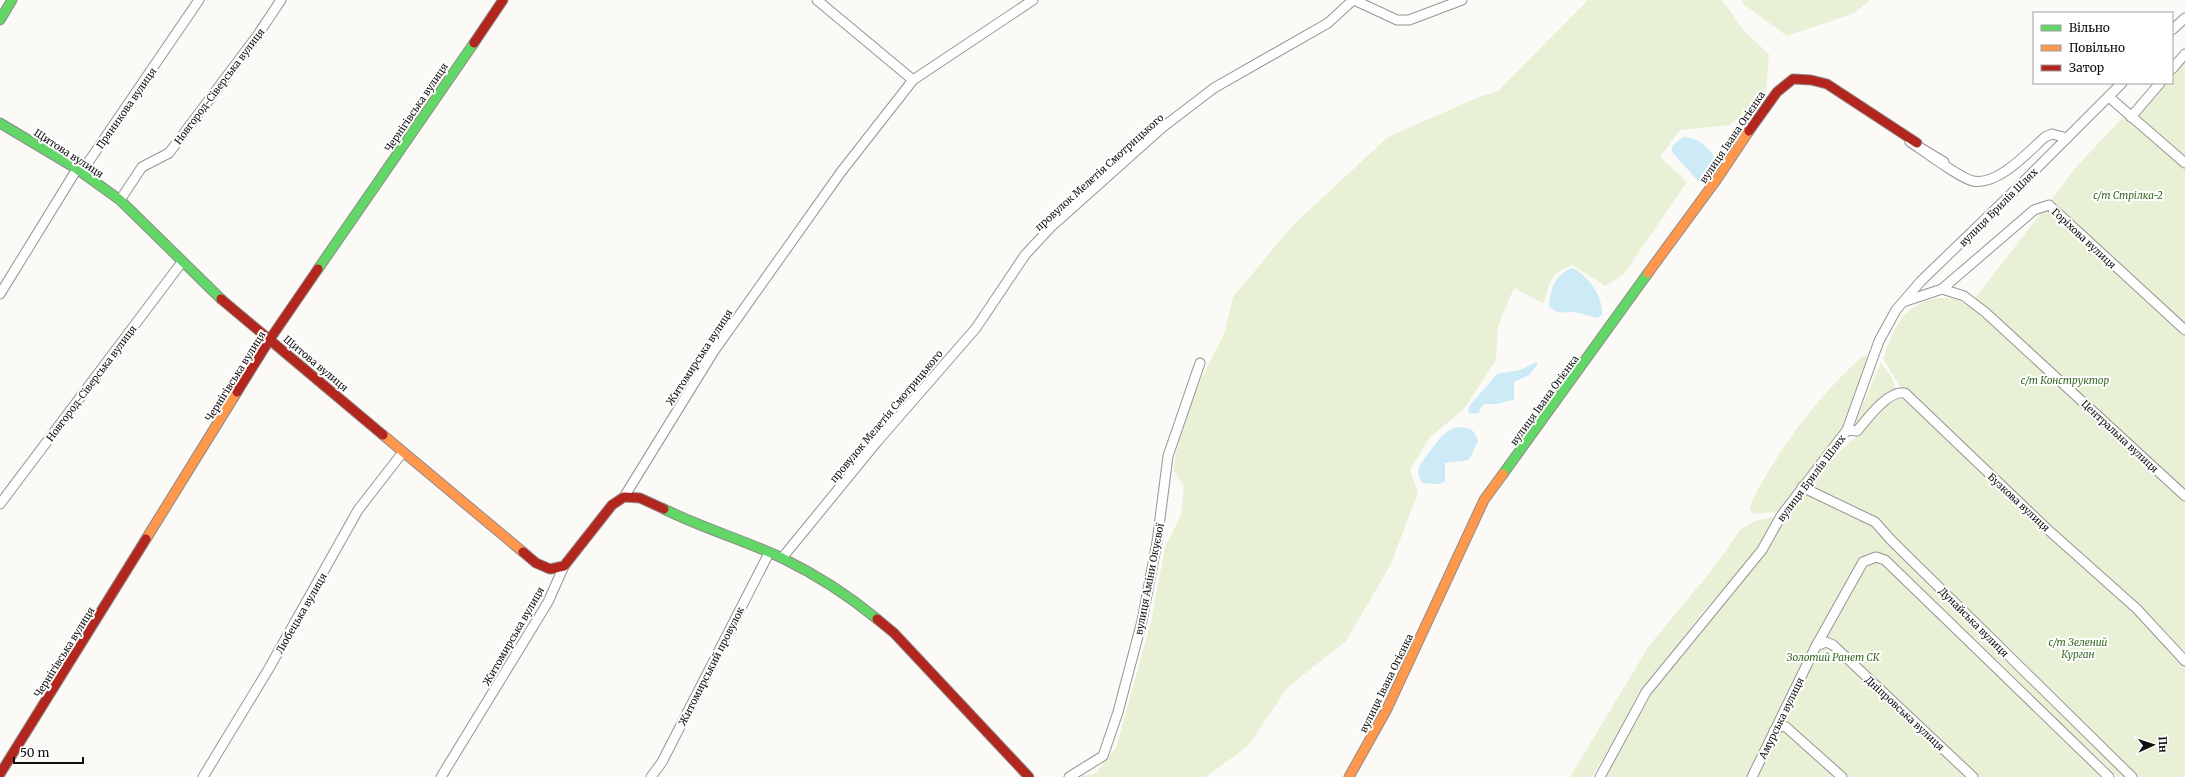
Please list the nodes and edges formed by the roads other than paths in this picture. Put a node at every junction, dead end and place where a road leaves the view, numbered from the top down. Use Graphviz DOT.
graph roads {
  1 [pos="12,0"];
  2 [pos="199,0"];
  3 [pos="281,0"];
  4 [pos="503,0"];
  5 [pos="817,0"];
  6 [pos="1033,0"];
  7 [pos="1353,0"];
  8 [pos="1462,0"];
  9 [pos="2185,18"];
  10 [pos="0,20"];
  11 [pos="2173,29"];
  12 [pos="2185,54"];
  13 [pos="2173,68"];
  14 [pos="912,80"];
  15 [pos="1816,82"];
  16 [pos="2121,84"];
  17 [pos="2159,84"];
  18 [pos="2109,97"];
  19 [pos="2131,117"];
  20 [pos="0,123"];
  21 [pos="2066,138"];
  22 [pos="1917,143"];
  23 [pos="2185,163"];
  24 [pos="76,169"];
  25 [pos="120,200"];
  26 [pos="182,262"];
  27 [pos="1942,289"];
  28 [pos="0,294"];
  29 [pos="1905,302"];
  30 [pos="2185,330"];
  31 [pos="270,340"];
  32 [pos="1200,363"];
  33 [pos="1847,430"];
  34 [pos="403,452"];
  35 [pos="1802,487"];
  36 [pos="2185,496"];
  37 [pos="624,497"];
  38 [pos="0,504"];
  39 [pos="769,553"];
  40 [pos="1871,557"];
  41 [pos="782,558"];
  42 [pos="564,566"];
  43 [pos="1816,646"];
  44 [pos="2185,661"];
  45 [pos="1774,730"];
  46 [pos="0,774"];
  47 [pos="203,777"];
  48 [pos="441,777"];
  49 [pos="651,777"];
  50 [pos="1029,777"];
  51 [pos="1069,777"];
  52 [pos="1349,777"];
  53 [pos="1600,777"];
  54 [pos="1752,777"];
  55 [pos="1842,777"];
  56 [pos="1973,777"];
  57 [pos="2110,777"];
  58 [pos="2132,777"];
  1 -- 10 [label="street"];
  2 -- 24 [label="street, Пряникова вулиця"];
  3 -- 25 [label="street, Новгород-Сіверська вулиця"];
  4 -- 31 [label="street, Чернігівська вулиця"];
  5 -- 14 [label="street"];
  6 -- 14 [label="street, Житомирська вулиця"];
  7 -- 8 [label="street"];
  7 -- 41 [label="street, провулок Мелетія Смотрицького"];
  9 -- 11 [label="street"];
  12 -- 13 [label="street"];
  14 -- 37 [label="street, Житомирська вулиця"];
  15 -- 15 [label="street"];
  15 -- 21 [label="street"];
  15 -- 22 [label="street"];
  15 -- 52 [label="street, вулиця Івана Огієнка"];
  16 -- 18 [label="street, вулиця Брилів Шлях"];
  17 -- 19 [label="street"];
  18 -- 19 [label="street"];
  18 -- 21 [label="street, вулиця Брилів Шлях"];
  19 -- 23 [label="street"];
  20 -- 24 [label="street, Щитова вулиця"];
  21 -- 29 [label="street, вулиця Брилів Шлях"];
  24 -- 25 [label="street, Щитова вулиця"];
  24 -- 28 [label="street, Пряникова вулиця"];
  25 -- 26 [label="street, Щитова вулиця"];
  26 -- 31 [label="street, Щитова вулиця"];
  26 -- 38 [label="street, Новгород-Сіверська вулиця"];
  27 -- 29 [label="street"];
  27 -- 30 [label="street, Горіхова вулиця"];
  27 -- 36 [label="street, Центральна вулиця"];
  29 -- 33 [label="street, вулиця Брилів Шлях"];
  31 -- 34 [label="street, Щитова вулиця"];
  31 -- 46 [label="street, Чернігівська вулиця"];
  32 -- 51 [label="street, вулиця Аміни Окуєвої"];
  33 -- 35 [label="street, вулиця Брилів Шлях"];
  33 -- 44 [label="street, Бузкова вулиця"];
  34 -- 42 [label="street, Щитова вулиця"];
  34 -- 47 [label="street, Любецька вулиця"];
  35 -- 53 [label="street, вулиця Брилів Шлях"];
  35 -- 58 [label="street, Дунайська вулиця"];
  37 -- 39 [label="street"];
  37 -- 42 [label="street, Житомирська вулиця"];
  39 -- 41 [label="street"];
  39 -- 49 [label="street, Житомирський провулок"];
  40 -- 43 [label="street, Амурська вулиця"];
  40 -- 57 [label="street, Дунайська вулиця"];
  41 -- 50 [label="street"];
  42 -- 48 [label="street, Житомирська вулиця"];
  43 -- 45 [label="street, Амурська вулиця"];
  43 -- 56 [label="street, Дніпровська вулиця"];
  45 -- 54 [label="street, Амурська вулиця"];
  45 -- 55 [label="street"];
}
